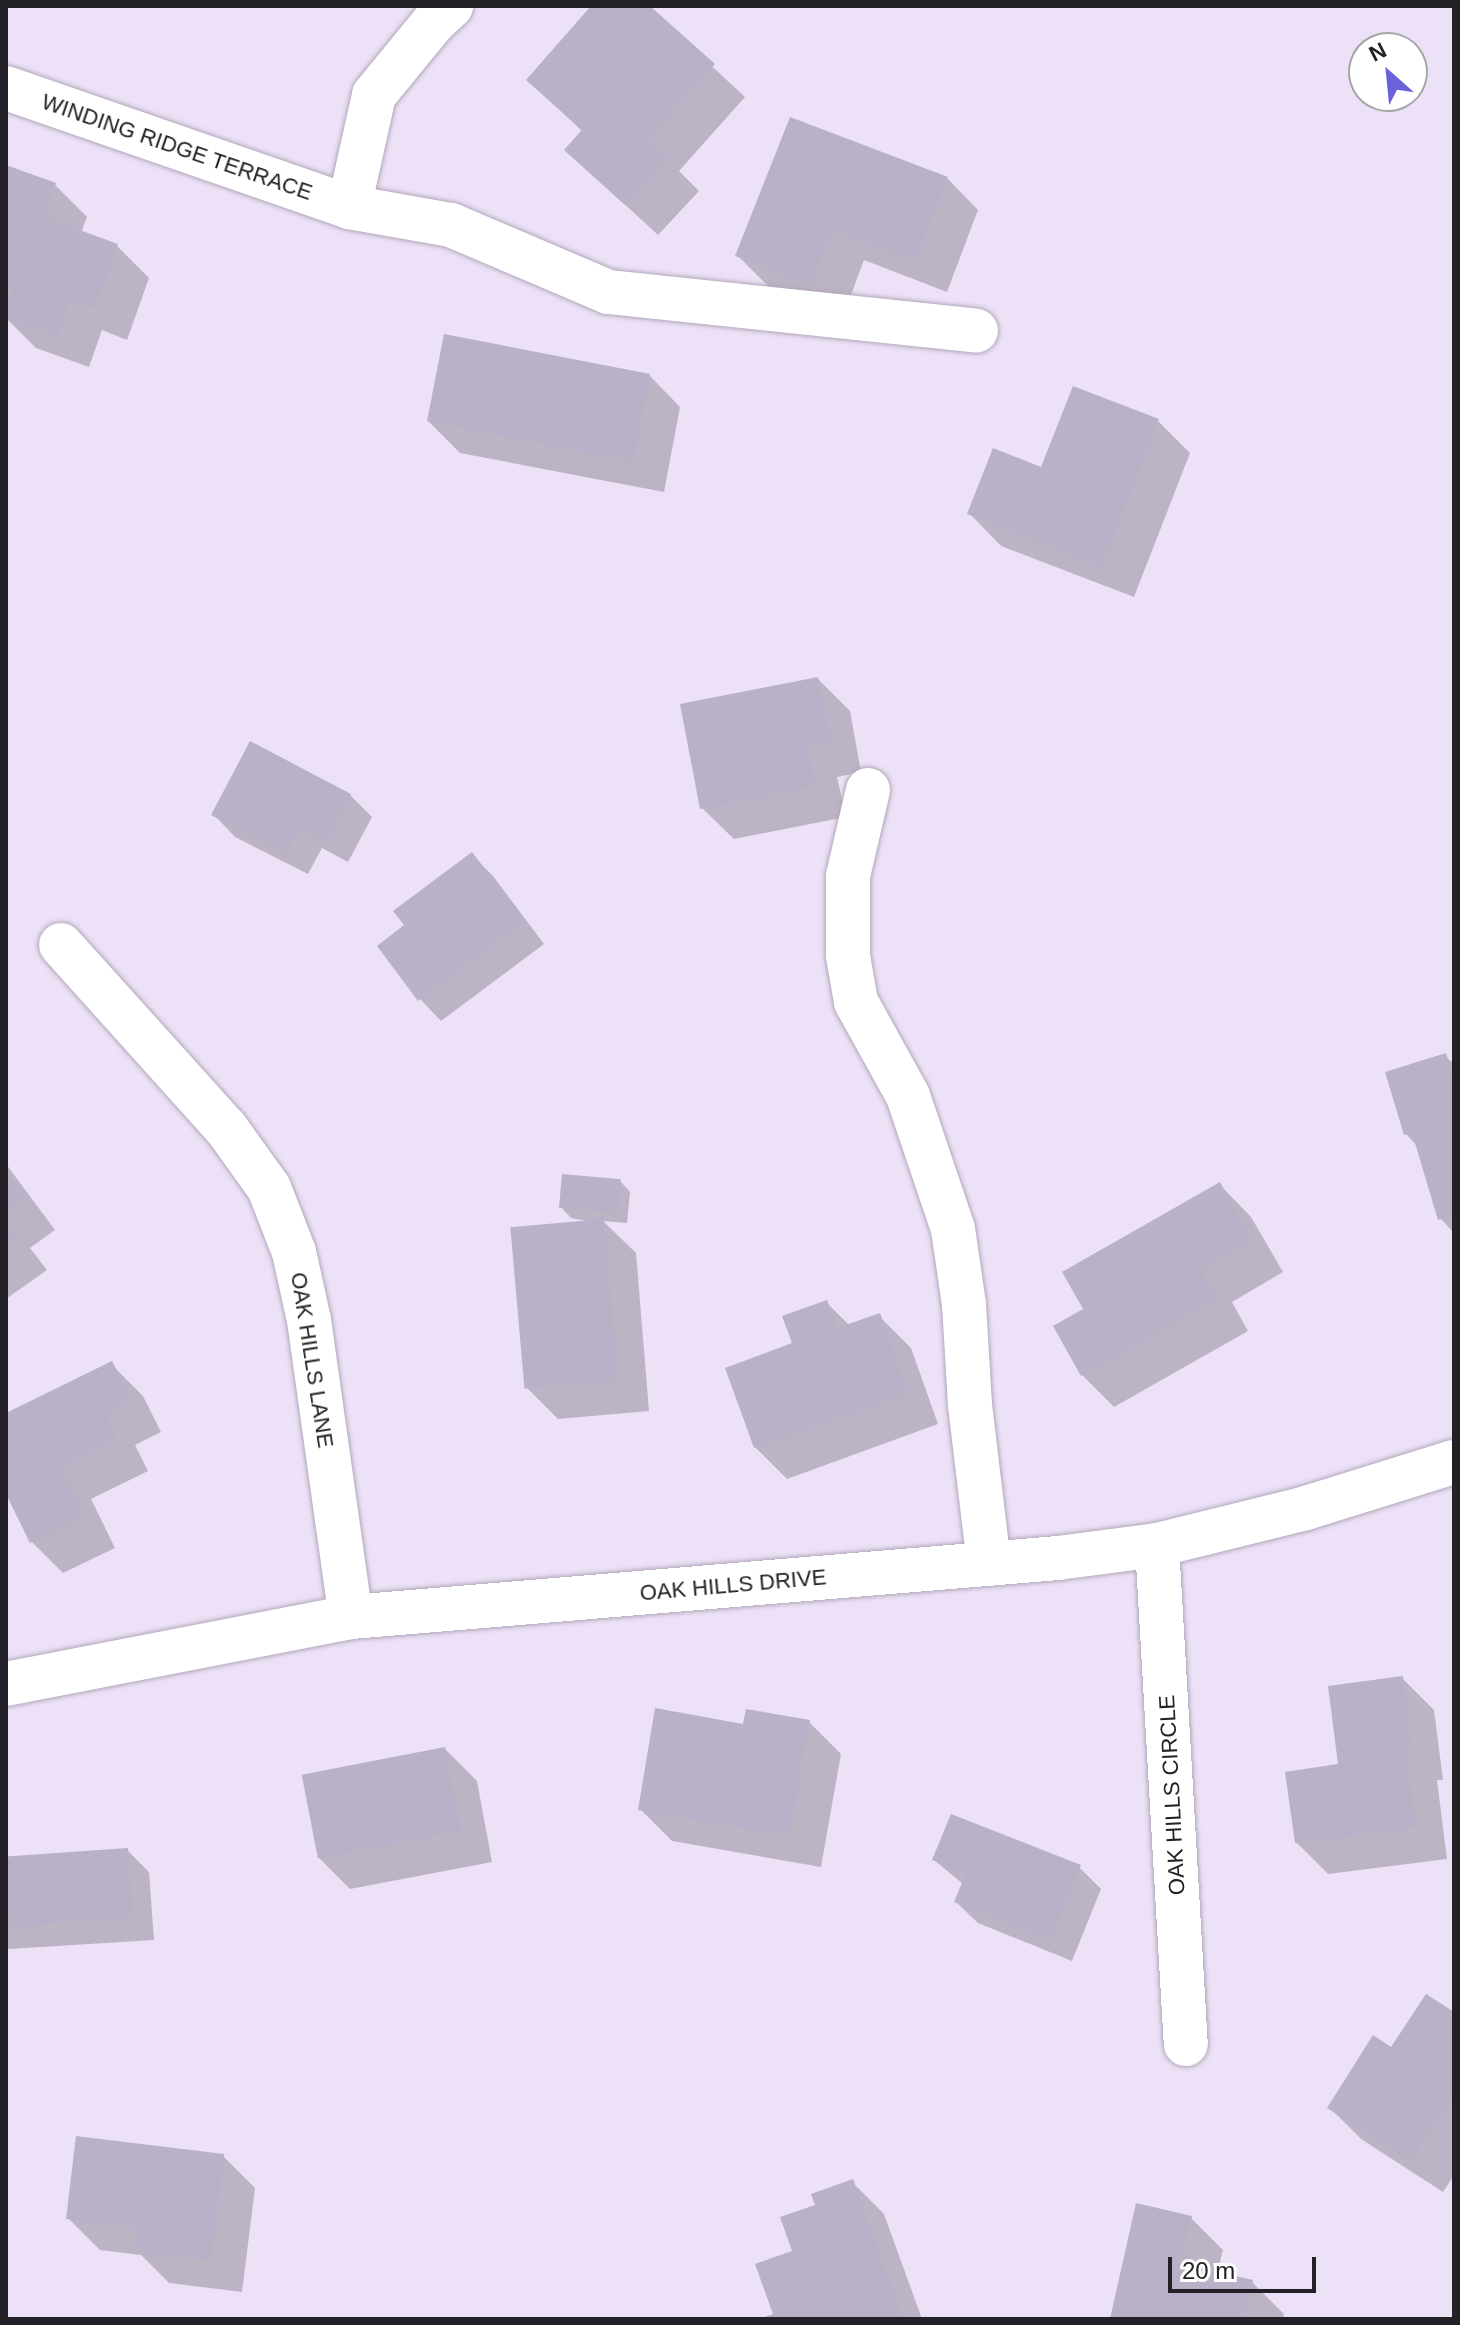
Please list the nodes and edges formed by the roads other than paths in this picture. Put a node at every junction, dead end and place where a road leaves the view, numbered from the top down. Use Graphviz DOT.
graph roads {
  1 [pos="451,6"];
  2 [pos="6,88"];
  3 [pos="349,207"];
  4 [pos="976,331"];
  5 [pos="868,790"];
  6 [pos="61,945"];
  7 [pos="1454,1462"];
  8 [pos="1157,1545"];
  9 [pos="989,1564"];
  10 [pos="351,1617"];
  11 [pos="6,1684"];
  12 [pos="1186,2044"];
  1 -- 3 [label="street"];
  2 -- 3 [label="street, WINDING RIDGE TERRACE"];
  3 -- 4 [label="street, WINDING RIDGE TERRACE"];
  5 -- 9 [label="street"];
  6 -- 10 [label="street, OAK HILLS LANE"];
  7 -- 8 [label="street, OAK HILLS DRIVE"];
  8 -- 9 [label="street, OAK HILLS DRIVE"];
  8 -- 12 [label="street, OAK HILLS CIRCLE"];
  9 -- 10 [label="street, OAK HILLS DRIVE"];
  10 -- 11 [label="street, OAK HILLS DRIVE"];
}
